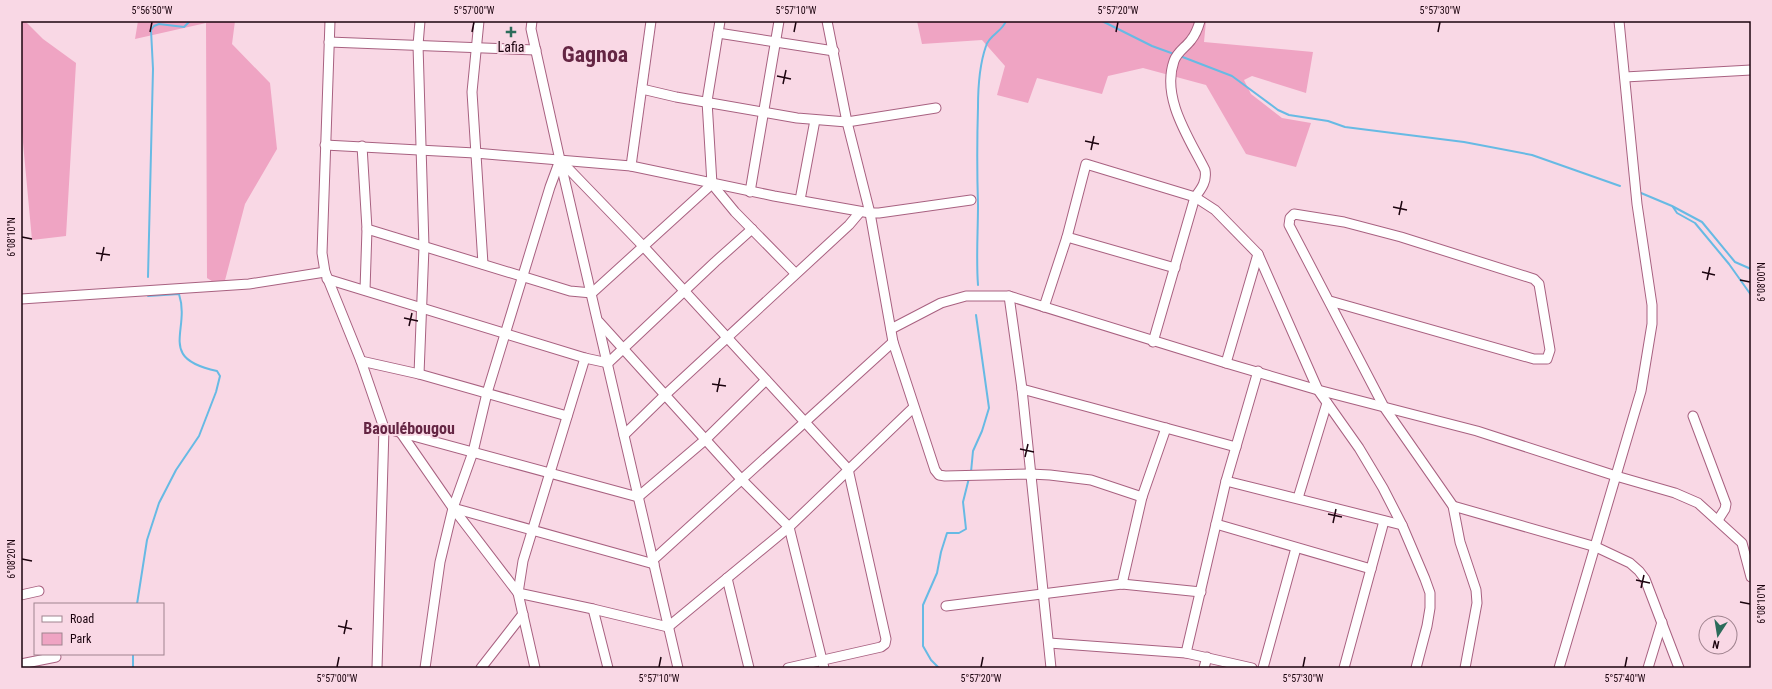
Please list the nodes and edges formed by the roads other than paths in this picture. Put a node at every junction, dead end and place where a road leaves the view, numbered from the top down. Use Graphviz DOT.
graph roads {
  1 [pos="330,21"];
  2 [pos="420,21"];
  3 [pos="479,21"];
  4 [pos="532,21"];
  5 [pos="651,21"];
  6 [pos="720,21"];
  7 [pos="779,21"];
  8 [pos="828,21"];
  9 [pos="1200,21"];
  10 [pos="1619,21"];
  11 [pos="718,32"];
  12 [pos="329,42"];
  13 [pos="775,42"];
  14 [pos="418,45"];
  15 [pos="475,48"];
  16 [pos="536,50"];
  17 [pos="834,51"];
  18 [pos="1751,70"];
  19 [pos="1625,77"];
  20 [pos="642,89"];
  21 [pos="707,101"];
  22 [pos="936,108"];
  23 [pos="763,112"];
  24 [pos="815,120"];
  25 [pos="847,122"];
  26 [pos="325,144"];
  27 [pos="362,146"];
  28 [pos="421,150"];
  29 [pos="476,153"];
  30 [pos="560,160"];
  31 [pos="631,166"];
  32 [pos="712,184"];
  33 [pos="750,192"];
  34 [pos="1195,197"];
  35 [pos="800,200"];
  36 [pos="971,200"];
  37 [pos="860,212"];
  38 [pos="870,213"];
  39 [pos="367,229"];
  40 [pos="752,229"];
  41 [pos="1068,237"];
  42 [pos="424,247"];
  43 [pos="644,247"];
  44 [pos="1258,254"];
  45 [pos="483,264"];
  46 [pos="1175,268"];
  47 [pos="795,273"];
  48 [pos="326,275"];
  49 [pos="522,275"];
  50 [pos="365,290"];
  51 [pos="684,291"];
  52 [pos="592,293"];
  53 [pos="1009,296"];
  54 [pos="21,299"];
  55 [pos="1330,301"];
  56 [pos="421,307"];
  57 [pos="1044,307"];
  58 [pos="598,322"];
  59 [pos="891,329"];
  60 [pos="505,332"];
  61 [pos="727,337"];
  62 [pos="893,342"];
  63 [pos="1153,342"];
  64 [pos="623,349"];
  65 [pos="585,358"];
  66 [pos="361,361"];
  67 [pos="608,363"];
  68 [pos="1226,363"];
  69 [pos="1258,371"];
  70 [pos="419,374"];
  71 [pos="766,380"];
  72 [pos="1022,389"];
  73 [pos="1318,390"];
  74 [pos="487,393"];
  75 [pos="664,395"];
  76 [pos="1328,403"];
  77 [pos="1384,407"];
  78 [pos="913,408"];
  79 [pos="567,416"];
  80 [pos="1693,416"];
  81 [pos="805,422"];
  82 [pos="384,428"];
  83 [pos="1166,428"];
  84 [pos="401,433"];
  85 [pos="624,434"];
  86 [pos="705,440"];
  87 [pos="1236,447"];
  88 [pos="473,452"];
  89 [pos="848,469"];
  90 [pos="550,472"];
  91 [pos="1030,474"];
  92 [pos="1616,476"];
  93 [pos="742,480"];
  94 [pos="1226,480"];
  95 [pos="638,497"];
  96 [pos="1142,498"];
  97 [pos="1298,498"];
  98 [pos="1454,506"];
  99 [pos="453,508"];
  100 [pos="1718,520"];
  101 [pos="1384,521"];
  102 [pos="1216,524"];
  103 [pos="1402,525"];
  104 [pos="789,527"];
  105 [pos="532,530"];
  106 [pos="1746,543"];
  107 [pos="1596,547"];
  108 [pos="1296,548"];
  109 [pos="654,562"];
  110 [pos="1371,569"];
  111 [pos="1751,577"];
  112 [pos="727,578"];
  113 [pos="1122,584"];
  114 [pos="39,591"];
  115 [pos="1201,592"];
  116 [pos="518,593"];
  117 [pos="1043,594"];
  118 [pos="21,595"];
  119 [pos="946,606"];
  120 [pos="594,609"];
  121 [pos="523,614"];
  122 [pos="1662,622"];
  123 [pos="668,627"];
  124 [pos="1049,643"];
  125 [pos="1186,653"];
  126 [pos="56,657"];
  127 [pos="1207,657"];
  128 [pos="21,664"];
  129 [pos="824,664"];
  130 [pos="377,668"];
  131 [pos="425,668"];
  132 [pos="481,668"];
  133 [pos="536,668"];
  134 [pos="608,668"];
  135 [pos="678,668"];
  136 [pos="748,668"];
  137 [pos="788,668"];
  138 [pos="1051,668"];
  139 [pos="1204,668"];
  140 [pos="1252,668"];
  141 [pos="1263,668"];
  142 [pos="1344,668"];
  143 [pos="1416,668"];
  144 [pos="1465,668"];
  145 [pos="1559,668"];
  146 [pos="1648,668"];
  147 [pos="1680,668"];
  1 -- 12 [label="street"];
  2 -- 14 [label="street"];
  3 -- 15 [label="street"];
  4 -- 16 [label="street"];
  5 -- 20 [label="street"];
  6 -- 11 [label="street"];
  7 -- 13 [label="street"];
  8 -- 17 [label="street"];
  9 -- 34 [label="street"];
  10 -- 19 [label="street"];
  11 -- 13 [label="street"];
  11 -- 21 [label="street"];
  12 -- 14 [label="street"];
  12 -- 26 [label="street"];
  13 -- 17 [label="street"];
  13 -- 23 [label="street"];
  14 -- 15 [label="street"];
  14 -- 28 [label="street"];
  15 -- 16 [label="street"];
  15 -- 29 [label="street"];
  16 -- 30 [label="street"];
  17 -- 25 [label="street"];
  18 -- 19 [label="street"];
  19 -- 92 [label="street"];
  20 -- 21 [label="street"];
  20 -- 31 [label="street"];
  21 -- 23 [label="street"];
  21 -- 32 [label="street"];
  22 -- 25 [label="street"];
  23 -- 24 [label="street"];
  23 -- 33 [label="street"];
  24 -- 25 [label="street"];
  24 -- 35 [label="street"];
  25 -- 38 [label="street"];
  26 -- 27 [label="street"];
  26 -- 48 [label="street"];
  27 -- 28 [label="street"];
  27 -- 39 [label="street"];
  28 -- 29 [label="street"];
  28 -- 42 [label="street"];
  29 -- 30 [label="street"];
  29 -- 45 [label="street"];
  30 -- 31 [label="street"];
  30 -- 43 [label="street"];
  30 -- 49 [label="street"];
  30 -- 52 [label="street"];
  31 -- 32 [label="street"];
  32 -- 33 [label="street"];
  32 -- 40 [label="street"];
  32 -- 43 [label="street"];
  33 -- 35 [label="street"];
  34 -- 41 [label="street"];
  34 -- 44 [label="street"];
  34 -- 46 [label="street"];
  35 -- 37 [label="street"];
  36 -- 38 [label="street"];
  37 -- 38 [label="street"];
  37 -- 47 [label="street"];
  38 -- 59 [label="street"];
  39 -- 42 [label="street"];
  39 -- 50 [label="street"];
  40 -- 47 [label="street"];
  40 -- 51 [label="street"];
  41 -- 46 [label="street"];
  41 -- 57 [label="street"];
  42 -- 45 [label="street"];
  42 -- 56 [label="street"];
  43 -- 51 [label="street"];
  43 -- 52 [label="street"];
  44 -- 68 [label="street"];
  44 -- 73 [label="street"];
  45 -- 49 [label="street"];
  46 -- 63 [label="street"];
  47 -- 61 [label="street"];
  48 -- 50 [label="street"];
  48 -- 54 [label="street"];
  48 -- 66 [label="street"];
  49 -- 52 [label="street"];
  49 -- 60 [label="street"];
  50 -- 56 [label="street"];
  51 -- 61 [label="street"];
  51 -- 64 [label="street"];
  52 -- 58 [label="street"];
  53 -- 57 [label="street"];
  53 -- 59 [label="street"];
  53 -- 72 [label="street"];
  55 -- 55 [label="street"];
  55 -- 77 [label="street"];
  56 -- 60 [label="street"];
  56 -- 70 [label="street"];
  57 -- 63 [label="street"];
  58 -- 64 [label="street"];
  58 -- 67 [label="street"];
  59 -- 62 [label="street"];
  60 -- 65 [label="street"];
  60 -- 74 [label="street"];
  61 -- 71 [label="street"];
  61 -- 75 [label="street"];
  62 -- 78 [label="street"];
  62 -- 81 [label="street"];
  63 -- 68 [label="street"];
  64 -- 67 [label="street"];
  64 -- 75 [label="street"];
  65 -- 67 [label="street"];
  65 -- 79 [label="street"];
  66 -- 70 [label="street"];
  66 -- 82 [label="street"];
  67 -- 85 [label="street"];
  68 -- 69 [label="street"];
  69 -- 73 [label="street"];
  69 -- 87 [label="street"];
  70 -- 74 [label="street"];
  71 -- 81 [label="street"];
  71 -- 86 [label="street"];
  72 -- 83 [label="street"];
  72 -- 91 [label="street"];
  73 -- 76 [label="street"];
  73 -- 77 [label="street"];
  74 -- 79 [label="street"];
  74 -- 88 [label="street"];
  75 -- 85 [label="street"];
  75 -- 86 [label="street"];
  76 -- 97 [label="street"];
  76 -- 103 [label="street"];
  77 -- 92 [label="street"];
  77 -- 98 [label="street"];
  78 -- 89 [label="street"];
  78 -- 91 [label="street"];
  79 -- 90 [label="street"];
  80 -- 100 [label="street"];
  81 -- 89 [label="street"];
  81 -- 93 [label="street"];
  82 -- 84 [label="street"];
  82 -- 130 [label="street"];
  83 -- 87 [label="street"];
  83 -- 96 [label="street"];
  84 -- 88 [label="street"];
  84 -- 99 [label="street"];
  85 -- 95 [label="street"];
  86 -- 93 [label="street"];
  86 -- 95 [label="street"];
  87 -- 94 [label="street"];
  88 -- 90 [label="street"];
  88 -- 99 [label="street"];
  89 -- 104 [label="street"];
  89 -- 129 [label="street"];
  90 -- 95 [label="street"];
  90 -- 105 [label="street"];
  91 -- 96 [label="street"];
  91 -- 117 [label="street"];
  92 -- 100 [label="street"];
  92 -- 107 [label="street"];
  93 -- 104 [label="street"];
  93 -- 109 [label="street"];
  94 -- 97 [label="street"];
  94 -- 102 [label="street"];
  95 -- 109 [label="street"];
  96 -- 113 [label="street"];
  97 -- 101 [label="street"];
  98 -- 107 [label="street"];
  98 -- 144 [label="street"];
  99 -- 105 [label="street"];
  99 -- 116 [label="street"];
  99 -- 131 [label="street"];
  100 -- 106 [label="street"];
  101 -- 103 [label="street"];
  101 -- 110 [label="street"];
  102 -- 108 [label="street"];
  102 -- 115 [label="street"];
  103 -- 143 [label="street"];
  104 -- 112 [label="street"];
  104 -- 129 [label="street"];
  105 -- 109 [label="street"];
  105 -- 116 [label="street"];
  106 -- 111 [label="street"];
  107 -- 122 [label="street"];
  107 -- 145 [label="street"];
  108 -- 110 [label="street"];
  108 -- 141 [label="street"];
  109 -- 123 [label="street"];
  110 -- 142 [label="street"];
  112 -- 123 [label="street"];
  112 -- 136 [label="street"];
  113 -- 115 [label="street"];
  113 -- 117 [label="street"];
  114 -- 118 [label="street"];
  115 -- 125 [label="street"];
  116 -- 120 [label="street"];
  116 -- 121 [label="street"];
  117 -- 119 [label="street"];
  117 -- 124 [label="street"];
  120 -- 123 [label="street"];
  120 -- 134 [label="street"];
  121 -- 132 [label="street"];
  121 -- 133 [label="street"];
  122 -- 146 [label="street"];
  122 -- 147 [label="street"];
  123 -- 135 [label="street"];
  124 -- 125 [label="street"];
  124 -- 138 [label="street"];
  125 -- 127 [label="street"];
  126 -- 128 [label="street"];
  127 -- 139 [label="street"];
  127 -- 140 [label="street"];
  129 -- 137 [label="street"];
}
